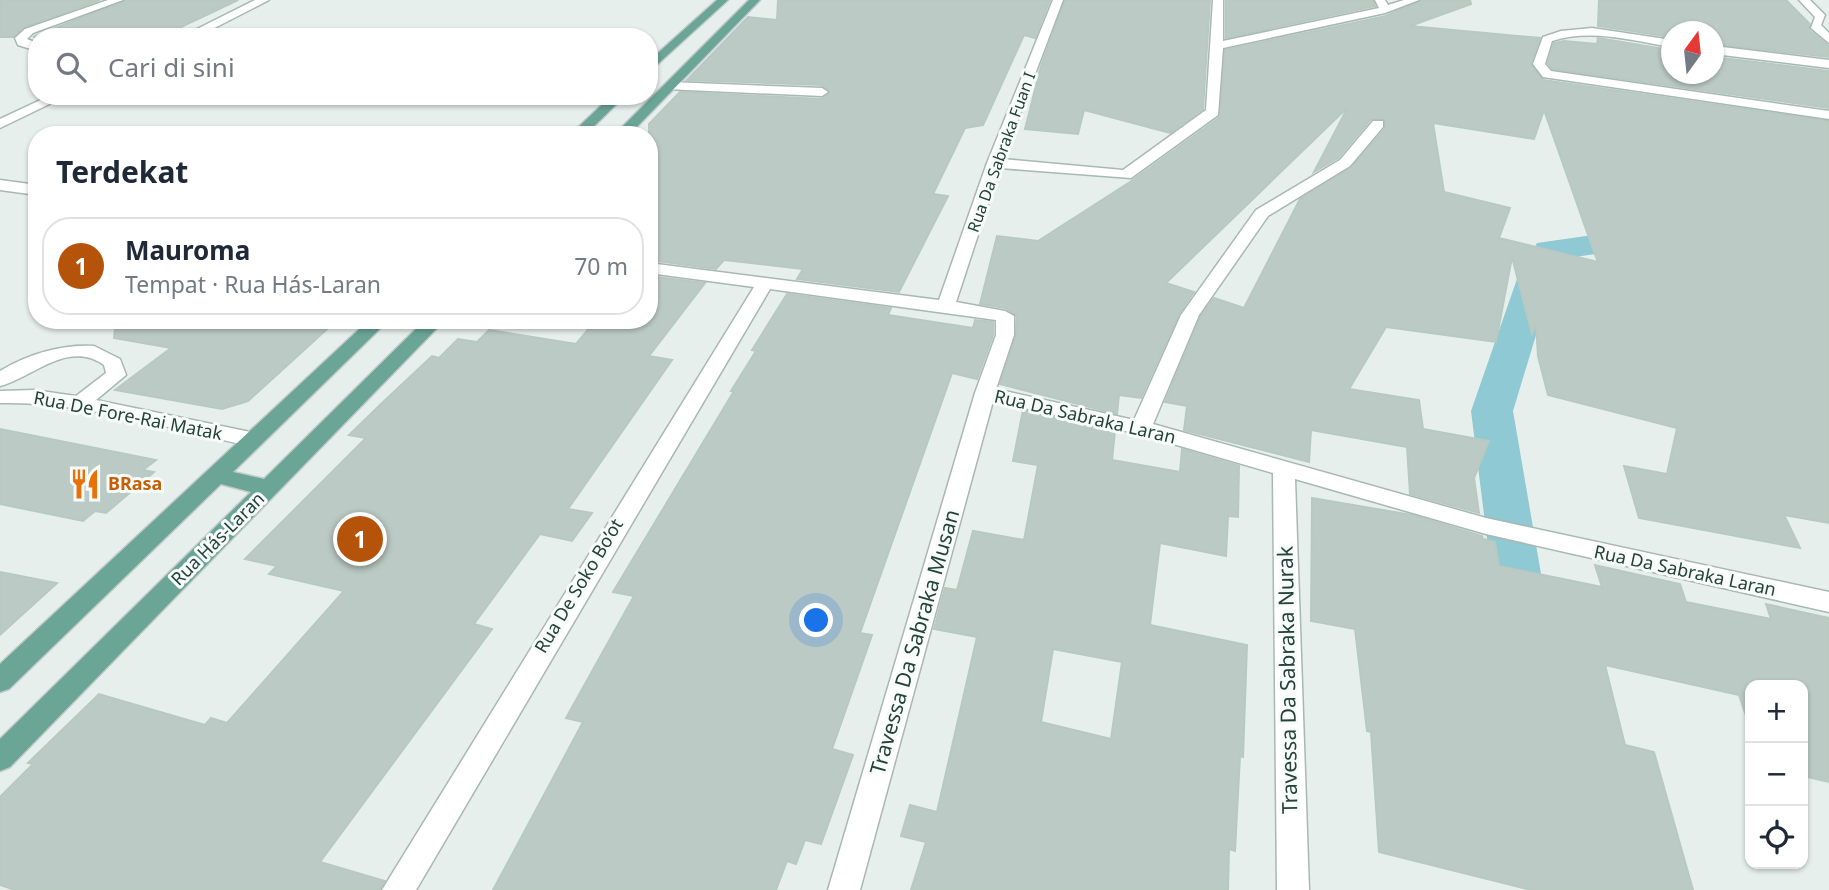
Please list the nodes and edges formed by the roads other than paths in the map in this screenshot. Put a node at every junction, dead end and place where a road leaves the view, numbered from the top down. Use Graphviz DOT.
graph roads {
  1 [pos="118,0"];
  2 [pos="264,0"];
  3 [pos="723,0"];
  4 [pos="755,0"];
  5 [pos="1058,0"];
  6 [pos="1218,0"];
  7 [pos="1414,0"];
  8 [pos="1804,0"];
  9 [pos="1383,5"];
  10 [pos="40,28"];
  11 [pos="206,28"];
  12 [pos="28,33"];
  13 [pos="1829,39"];
  14 [pos="1661,43"];
  15 [pos="28,46"];
  16 [pos="1217,46"];
  17 [pos="1724,51"];
  18 [pos="658,60"];
  19 [pos="1829,64"];
  20 [pos="670,86"];
  21 [pos="822,92"];
  22 [pos="658,98"];
  23 [pos="41,105"];
  24 [pos="609,105"];
  25 [pos="651,105"];
  26 [pos="1829,115"];
  27 [pos="0,124"];
  28 [pos="1378,124"];
  29 [pos="587,126"];
  30 [pos="630,126"];
  31 [pos="994,163"];
  32 [pos="0,185"];
  33 [pos="28,189"];
  34 [pos="658,269"];
  35 [pos="764,284"];
  36 [pos="946,306"];
  37 [pos="371,329"];
  38 [pos="427,329"];
  39 [pos="0,380"];
  40 [pos="985,393"];
  41 [pos="0,397"];
  42 [pos="80,403"];
  43 [pos="1141,428"];
  44 [pos="255,440"];
  45 [pos="1284,470"];
  46 [pos="217,476"];
  47 [pos="268,488"];
  48 [pos="1829,602"];
  49 [pos="0,681"];
  50 [pos="0,758"];
  51 [pos="398,890"];
  52 [pos="844,890"];
  53 [pos="1293,890"];
  1 -- 10 [label="street"];
  2 -- 11 [label="street"];
  3 -- 18 [label="main road"];
  4 -- 20 [label="main road"];
  5 -- 31 [label="street, Rua Da Sabraka Fuan I"];
  6 -- 16 [label="street"];
  7 -- 9 [label="street"];
  8 -- 13 [label="street"];
  9 -- 16 [label="street"];
  12 -- 15 [label="street"];
  14 -- 26 [label="street"];
  16 -- 31 [label="street"];
  17 -- 19 [label="street"];
  20 -- 21 [label="street"];
  20 -- 22 [label="main road"];
  23 -- 27 [label="street"];
  24 -- 29 [label="main road"];
  25 -- 30 [label="main road"];
  28 -- 43 [label="street"];
  31 -- 36 [label="street, Rua Da Sabraka Fuan I"];
  32 -- 33 [label="street"];
  34 -- 35 [label="street, Rua Da Sabraka Laran"];
  35 -- 36 [label="street, Rua Da Sabraka Laran"];
  35 -- 51 [label="street, Rua De Soko Bo’ot"];
  36 -- 40 [label="street, Rua Da Sabraka Laran"];
  37 -- 44 [label="main road"];
  38 -- 47 [label="main road, Rua Hás-Laran"];
  39 -- 42 [label="street"];
  40 -- 43 [label="street, Rua Da Sabraka Laran"];
  40 -- 52 [label="street, Travessa Da Sabraka Musan"];
  41 -- 42 [label="street, Rua De Fore-Rai Matak"];
  42 -- 44 [label="street, Rua De Fore-Rai Matak"];
  43 -- 45 [label="street, Rua Da Sabraka Laran"];
  44 -- 46 [label="main road"];
  45 -- 48 [label="street, Rua Da Sabraka Laran"];
  45 -- 53 [label="street, Travessa Da Sabraka Nurak"];
  46 -- 47 [label="main road"];
  46 -- 49 [label="main road"];
  47 -- 50 [label="main road, Rua Hás-Laran"];
}
